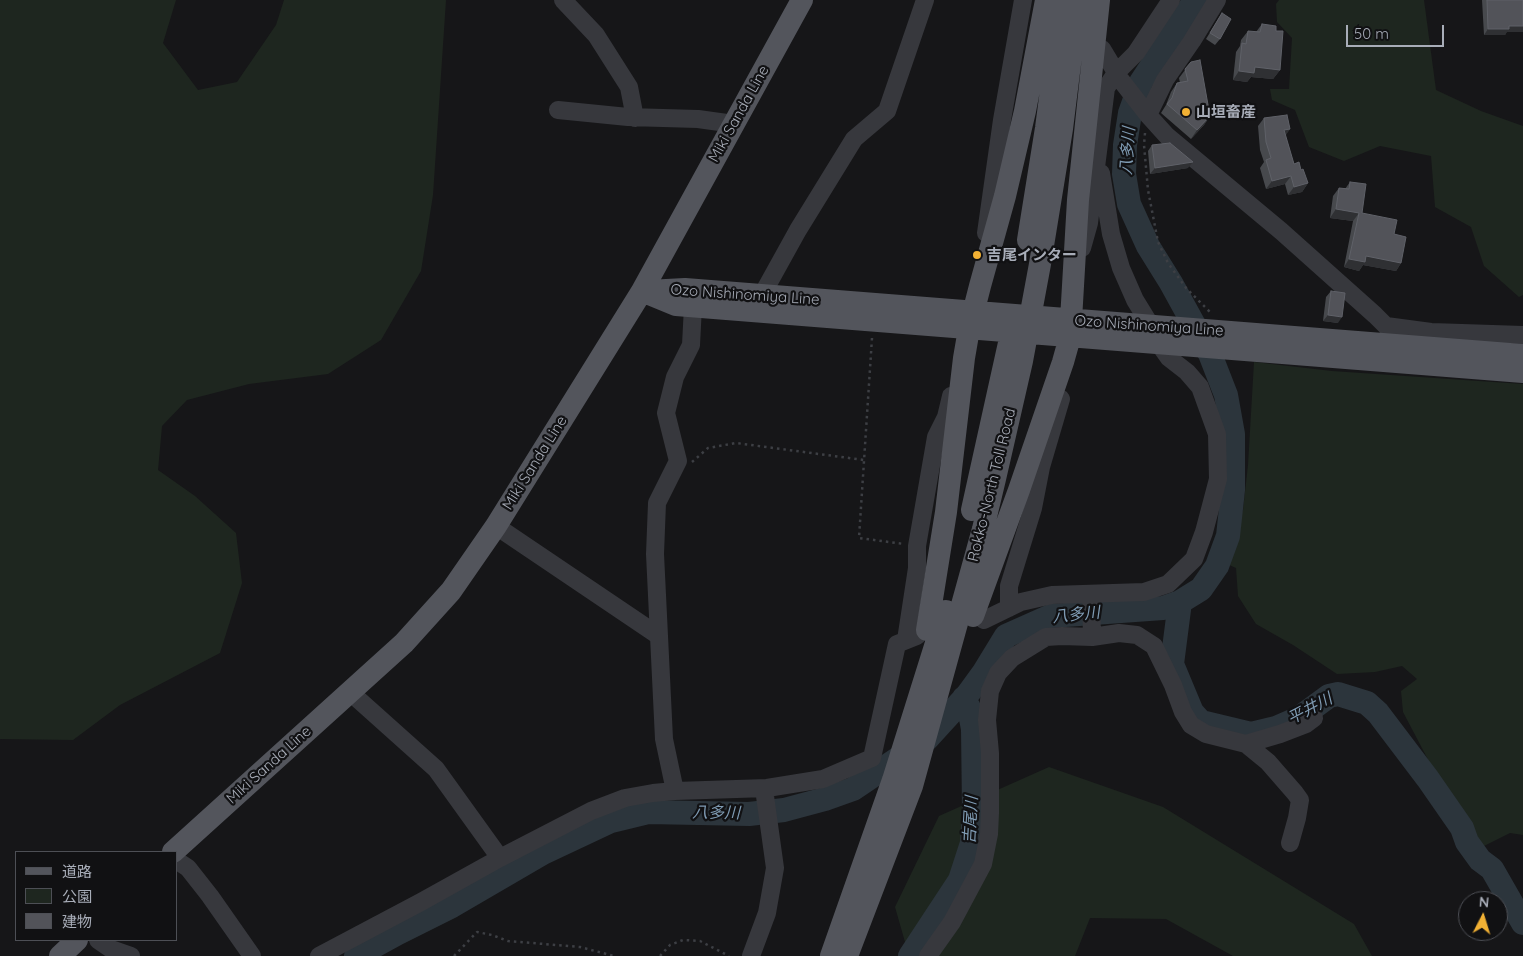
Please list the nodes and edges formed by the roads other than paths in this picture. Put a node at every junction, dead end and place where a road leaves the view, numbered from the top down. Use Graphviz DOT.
graph roads {
  1 [pos="563,0"];
  2 [pos="802,0"];
  3 [pos="925,0"];
  4 [pos="1023,0"];
  5 [pos="1046,0"];
  6 [pos="1063,0"];
  7 [pos="1078,0"];
  8 [pos="1099,0"];
  9 [pos="1171,0"];
  10 [pos="1217,0"];
  11 [pos="1102,49"];
  12 [pos="1118,76"];
  13 [pos="558,110"];
  14 [pos="1149,116"];
  15 [pos="635,118"];
  16 [pos="734,124"];
  17 [pos="1100,130"];
  18 [pos="1075,273"];
  19 [pos="980,286"];
  20 [pos="642,291"];
  21 [pos="1028,291"];
  22 [pos="762,295"];
  23 [pos="693,306"];
  24 [pos="971,320"];
  25 [pos="1386,326"];
  26 [pos="1070,329"];
  27 [pos="1157,332"];
  28 [pos="1523,335"];
  29 [pos="1222,337"];
  30 [pos="1401,345"];
  31 [pos="1523,355"];
  32 [pos="964,358"];
  33 [pos="1014,360"];
  34 [pos="1523,372"];
  35 [pos="496,526"];
  36 [pos="1091,597"];
  37 [pos="1009,608"];
  38 [pos="984,620"];
  39 [pos="1092,635"];
  40 [pos="659,636"];
  41 [pos="350,692"];
  42 [pos="1314,718"];
  43 [pos="931,722"];
  44 [pos="1246,744"];
  45 [pos="893,780"];
  46 [pos="675,791"];
  47 [pos="766,792"];
  48 [pos="1290,843"];
  49 [pos="174,851"];
  50 [pos="500,858"];
  51 [pos="178,861"];
  52 [pos="76,941"];
  53 [pos="99,941"];
  54 [pos="60,956"];
  55 [pos="132,956"];
  56 [pos="252,956"];
  57 [pos="319,956"];
  58 [pos="751,956"];
  59 [pos="831,956"];
  60 [pos="847,956"];
  61 [pos="928,956"];
  1 -- 15 [label="street"];
  2 -- 16 [label="main road, Miki Sanda Line"];
  3 -- 22 [label="street"];
  4 -- 19 [label="street"];
  5 -- 19 [label="main road"];
  6 -- 21 [label="main road, Rokko-North Toll Road"];
  7 -- 21 [label="main road, Rokko-North Toll Road"];
  8 -- 18 [label="main road"];
  9 -- 12 [label="street"];
  10 -- 14 [label="street"];
  11 -- 12 [label="street"];
  12 -- 14 [label="street"];
  12 -- 17 [label="street"];
  13 -- 15 [label="street"];
  14 -- 25 [label="street"];
  15 -- 16 [label="street"];
  16 -- 20 [label="main road, Miki Sanda Line"];
  17 -- 18 [label="street"];
  17 -- 27 [label="street"];
  18 -- 26 [label="main road"];
  19 -- 24 [label="main road"];
  20 -- 22 [label="main road, Ozo Nishinomiya Line"];
  20 -- 23 [label="main road, Ozo Nishinomiya Line"];
  20 -- 35 [label="main road, Miki Sanda Line"];
  21 -- 33 [label="main road, Rokko-North Toll Road"];
  22 -- 24 [label="main road, Ozo Nishinomiya Line"];
  23 -- 24 [label="main road, Ozo Nishinomiya Line"];
  23 -- 40 [label="street"];
  24 -- 26 [label="main road, Ozo Nishinomiya Line"];
  24 -- 32 [label="main road"];
  25 -- 28 [label="street"];
  25 -- 30 [label="street"];
  26 -- 27 [label="main road, Ozo Nishinomiya Line"];
  26 -- 37 [label="street"];
  26 -- 43 [label="main road"];
  27 -- 29 [label="main road, Ozo Nishinomiya Line"];
  27 -- 36 [label="street"];
  29 -- 30 [label="main road, Ozo Nishinomiya Line"];
  29 -- 34 [label="main road, Ozo Nishinomiya Line"];
  30 -- 31 [label="main road, Ozo Nishinomiya Line"];
  32 -- 45 [label="main road"];
  32 -- 47 [label="street"];
  33 -- 43 [label="main road, Rokko-North Toll Road"];
  33 -- 45 [label="main road, Rokko-North Toll Road"];
  35 -- 40 [label="street"];
  35 -- 41 [label="main road, Miki Sanda Line"];
  36 -- 37 [label="street"];
  36 -- 39 [label="street"];
  37 -- 38 [label="street"];
  39 -- 44 [label="street"];
  39 -- 61 [label="street"];
  40 -- 46 [label="street"];
  41 -- 49 [label="main road, Miki Sanda Line"];
  41 -- 50 [label="street"];
  42 -- 44 [label="street"];
  43 -- 60 [label="main road, Rokko-North Toll Road"];
  44 -- 48 [label="street"];
  45 -- 59 [label="main road, Rokko-North Toll Road"];
  46 -- 47 [label="street"];
  46 -- 50 [label="street"];
  47 -- 58 [label="street"];
  50 -- 57 [label="street"];
  51 -- 56 [label="street"];
  52 -- 54 [label="main road"];
  53 -- 55 [label="street"];
}
